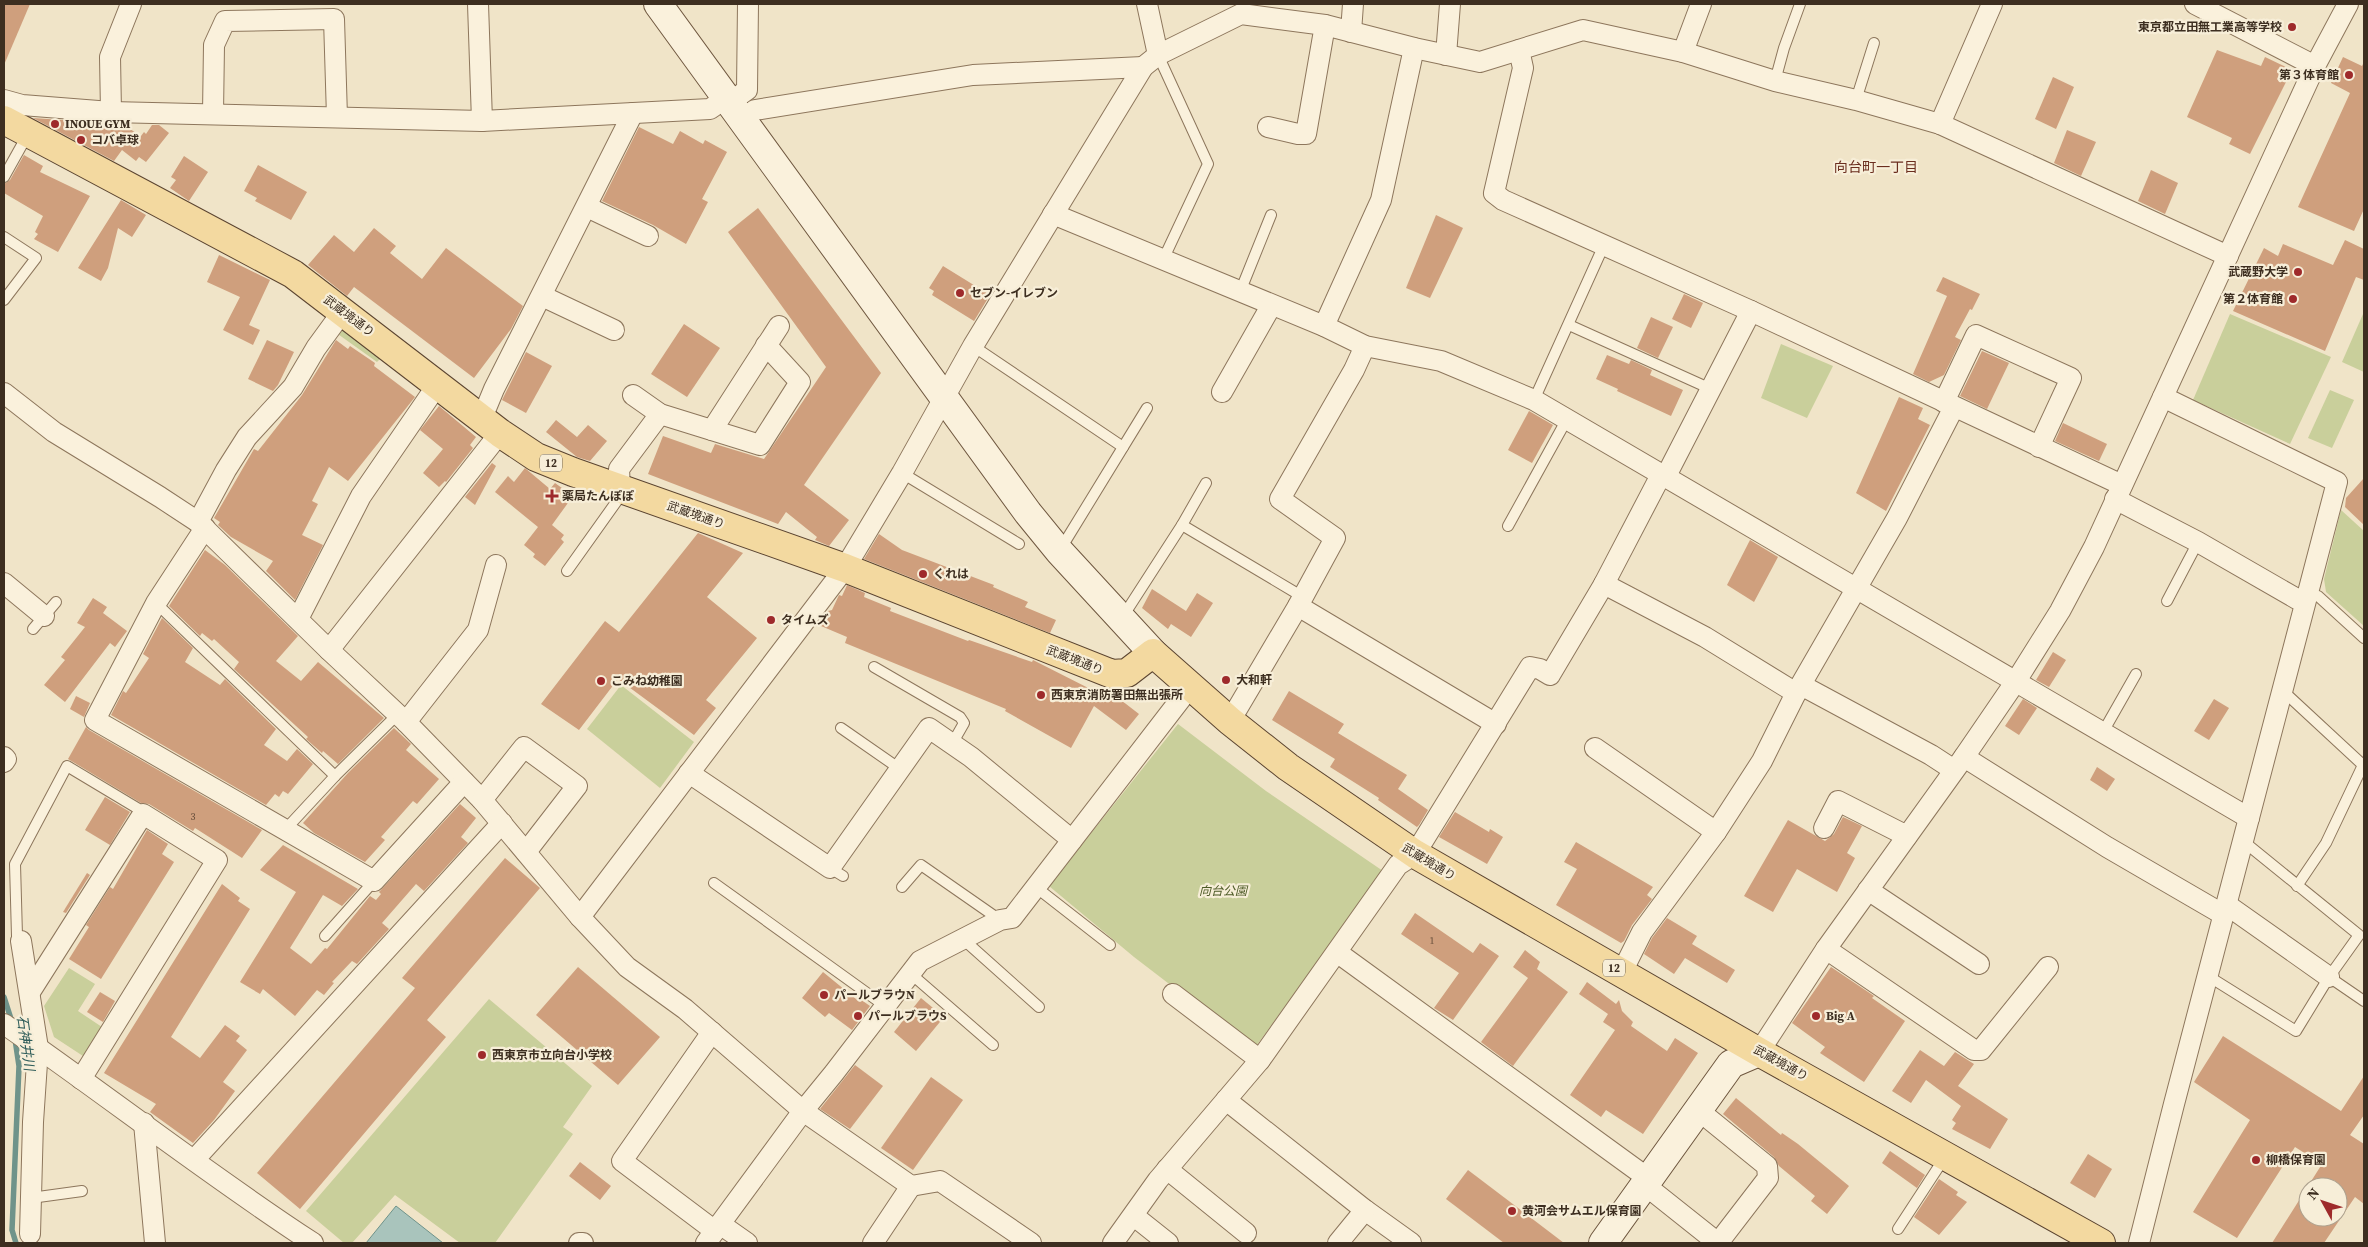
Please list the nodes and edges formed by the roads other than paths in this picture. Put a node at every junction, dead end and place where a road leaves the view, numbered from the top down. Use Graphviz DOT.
graph roads {
  1 [pos="131,4"];
  2 [pos="478,4"];
  3 [pos="658,4"];
  4 [pos="748,4"];
  5 [pos="1147,4"];
  6 [pos="1353,4"];
  7 [pos="1450,4"];
  8 [pos="1701,4"];
  9 [pos="1800,4"];
  10 [pos="1992,4"];
  11 [pos="2195,4"];
  12 [pos="2348,4"];
  13 [pos="1241,9"];
  14 [pos="334,11"];
  15 [pos="229,12"];
  16 [pos="1325,25"];
  17 [pos="1351,32"];
  18 [pos="1874,43"];
  19 [pos="1414,48"];
  20 [pos="1519,50"];
  21 [pos="1683,52"];
  22 [pos="1446,54"];
  23 [pos="1151,61"];
  24 [pos="2316,66"];
  25 [pos="1775,81"];
  26 [pos="4,100"];
  27 [pos="1856,100"];
  28 [pos="738,108"];
  29 [pos="110,112"];
  30 [pos="213,113"];
  31 [pos="633,113"];
  32 [pos="337,116"];
  33 [pos="4,120"];
  34 [pos="482,121"];
  35 [pos="1940,124"];
  36 [pos="1268,127"];
  37 [pos="29,133"];
  38 [pos="4,177"];
  39 [pos="587,207"];
  40 [pos="1053,214"];
  41 [pos="1271,215"];
  42 [pos="648,236"];
  43 [pos="4,238"];
  44 [pos="1604,245"];
  45 [pos="2228,256"];
  46 [pos="1163,260"];
  47 [pos="1240,292"];
  48 [pos="542,296"];
  49 [pos="4,300"];
  50 [pos="1271,306"];
  51 [pos="1751,311"];
  52 [pos="343,312"];
  53 [pos="779,326"];
  54 [pos="1324,326"];
  55 [pos="1570,326"];
  56 [pos="614,330"];
  57 [pos="766,345"];
  58 [pos="973,346"];
  59 [pos="1365,346"];
  60 [pos="438,384"];
  61 [pos="1711,389"];
  62 [pos="1222,392"];
  63 [pos="4,393"];
  64 [pos="633,395"];
  65 [pos="2163,397"];
  66 [pos="944,398"];
  67 [pos="1534,400"];
  68 [pos="1949,404"];
  69 [pos="1147,408"];
  70 [pos="660,414"];
  71 [pos="1567,419"];
  72 [pos="491,425"];
  73 [pos="712,430"];
  74 [pos="1123,447"];
  75 [pos="2040,447"];
  76 [pos="902,473"];
  77 [pos="1664,475"];
  78 [pos="1206,483"];
  79 [pos="622,490"];
  80 [pos="2119,492"];
  81 [pos="202,525"];
  82 [pos="1182,525"];
  83 [pos="1508,526"];
  84 [pos="2198,542"];
  85 [pos="1019,544"];
  86 [pos="1059,551"];
  87 [pos="496,565"];
  88 [pos="845,568"];
  89 [pos="567,571"];
  90 [pos="4,583"];
  91 [pos="1604,584"];
  92 [pos="1857,586"];
  93 [pos="2306,597"];
  94 [pos="2167,601"];
  95 [pos="1301,602"];
  96 [pos="156,603"];
  97 [pos="44,615"];
  98 [pos="298,619"];
  99 [pos="1121,620"];
  100 [pos="2364,638"];
  101 [pos="329,650"];
  102 [pos="1154,653"];
  103 [pos="874,667"];
  104 [pos="2136,674"];
  105 [pos="2016,681"];
  106 [pos="1190,687"];
  107 [pos="1799,689"];
  108 [pos="2282,690"];
  109 [pos="401,719"];
  110 [pos="1230,721"];
  111 [pos="1496,724"];
  112 [pos="841,728"];
  113 [pos="2103,732"];
  114 [pos="952,744"];
  115 [pos="1595,748"];
  116 [pos="4,757"];
  117 [pos="4,762"];
  118 [pos="1959,764"];
  119 [pos="2364,766"];
  120 [pos="900,769"];
  121 [pos="690,773"];
  122 [pos="335,776"];
  123 [pos="464,782"];
  124 [pos="482,800"];
  125 [pos="143,814"];
  126 [pos="2249,818"];
  127 [pos="502,823"];
  128 [pos="1824,828"];
  129 [pos="284,831"];
  130 [pos="1716,832"];
  131 [pos="1907,836"];
  132 [pos="1072,840"];
  133 [pos="2243,842"];
  134 [pos="526,852"];
  135 [pos="1415,854"];
  136 [pos="374,881"];
  137 [pos="714,883"];
  138 [pos="2298,886"];
  139 [pos="902,887"];
  140 [pos="1037,888"];
  141 [pos="1868,890"];
  142 [pos="2226,910"];
  143 [pos="580,917"];
  144 [pos="1000,920"];
  145 [pos="325,936"];
  146 [pos="964,940"];
  147 [pos="21,941"];
  148 [pos="1110,945"];
  149 [pos="1826,949"];
  150 [pos="1338,953"];
  151 [pos="1979,964"];
  152 [pos="2048,967"];
  153 [pos="1622,972"];
  154 [pos="910,973"];
  155 [pos="2208,976"];
  156 [pos="2329,977"];
  157 [pos="30,992"];
  158 [pos="1173,994"];
  159 [pos="2364,1001"];
  160 [pos="885,1006"];
  161 [pos="1039,1007"];
  162 [pos="4,1024"];
  163 [pos="712,1032"];
  164 [pos="35,1045"];
  165 [pos="994,1046"];
  166 [pos="1759,1052"];
  167 [pos="1260,1060"];
  168 [pos="81,1078"];
  169 [pos="1226,1100"];
  170 [pos="803,1110"];
  171 [pos="1698,1110"];
  172 [pos="144,1123"];
  173 [pos="1946,1156"];
  174 [pos="194,1160"];
  175 [pos="1167,1169"];
  176 [pos="1647,1182"];
  177 [pos="911,1186"];
  178 [pos="82,1190"];
  179 [pos="31,1198"];
  180 [pos="1365,1210"];
  181 [pos="1134,1216"];
  182 [pos="1898,1229"];
  183 [pos="714,1233"];
  184 [pos="1246,1233"];
  185 [pos="32,1239"];
  186 [pos="155,1243"];
  187 [pos="313,1243"];
  188 [pos="748,1243"];
  189 [pos="873,1243"];
  190 [pos="1031,1243"];
  191 [pos="1114,1243"];
  192 [pos="1168,1243"];
  193 [pos="1338,1243"];
  194 [pos="1411,1243"];
  195 [pos="1604,1243"];
  196 [pos="1718,1243"];
  197 [pos="2101,1243"];
  198 [pos="2139,1243"];
  1 -- 29 [label="street"];
  2 -- 34 [label="street"];
  3 -- 28 [label="street"];
  4 -- 28 [label="street"];
  5 -- 23 [label="street"];
  6 -- 17 [label="street"];
  7 -- 22 [label="street"];
  8 -- 21 [label="street"];
  9 -- 25 [label="lane"];
  10 -- 35 [label="street"];
  11 -- 24 [label="street"];
  12 -- 24 [label="street"];
  13 -- 16 [label="street"];
  13 -- 23 [label="street"];
  14 -- 15 [label="street"];
  14 -- 32 [label="street"];
  15 -- 30 [label="street"];
  16 -- 17 [label="street"];
  16 -- 36 [label="street"];
  17 -- 19 [label="street"];
  18 -- 27 [label="lane"];
  19 -- 22 [label="street"];
  19 -- 54 [label="street"];
  20 -- 21 [label="street"];
  20 -- 22 [label="street"];
  20 -- 44 [label="street"];
  21 -- 25 [label="street"];
  23 -- 28 [label="street"];
  23 -- 40 [label="street"];
  23 -- 46 [label="lane"];
  24 -- 45 [label="street"];
  25 -- 27 [label="street"];
  26 -- 29 [label="street"];
  27 -- 35 [label="street"];
  28 -- 31 [label="street"];
  28 -- 66 [label="street"];
  29 -- 30 [label="street"];
  30 -- 32 [label="street"];
  31 -- 34 [label="street"];
  31 -- 39 [label="street"];
  32 -- 34 [label="street"];
  33 -- 37 [label="main road, 武蔵境通り / 12"];
  35 -- 45 [label="street"];
  37 -- 38 [label="lane"];
  37 -- 52 [label="main road, 武蔵境通り / 12"];
  39 -- 42 [label="street"];
  39 -- 48 [label="street"];
  40 -- 46 [label="street"];
  40 -- 58 [label="street"];
  41 -- 47 [label="lane"];
  43 -- 49 [label="lane"];
  44 -- 51 [label="street"];
  44 -- 55 [label="lane"];
  45 -- 65 [label="street"];
  46 -- 47 [label="street"];
  47 -- 50 [label="street"];
  48 -- 56 [label="street"];
  48 -- 72 [label="street"];
  50 -- 54 [label="street"];
  50 -- 62 [label="street"];
  51 -- 61 [label="street"];
  51 -- 68 [label="street"];
  52 -- 60 [label="main road, 武蔵境通り / 12"];
  52 -- 81 [label="street"];
  53 -- 57 [label="street"];
  54 -- 59 [label="street"];
  55 -- 61 [label="lane"];
  55 -- 67 [label="lane"];
  57 -- 73 [label="street"];
  57 -- 73 [label="street"];
  58 -- 66 [label="street"];
  58 -- 74 [label="lane"];
  59 -- 67 [label="street"];
  59 -- 95 [label="street"];
  60 -- 72 [label="main road, 武蔵境通り / 12"];
  60 -- 98 [label="street"];
  61 -- 77 [label="street"];
  63 -- 81 [label="street"];
  64 -- 70 [label="street"];
  65 -- 80 [label="street"];
  65 -- 93 [label="street"];
  66 -- 76 [label="street"];
  66 -- 86 [label="street"];
  67 -- 71 [label="street"];
  68 -- 75 [label="street"];
  68 -- 75 [label="street"];
  68 -- 92 [label="street"];
  69 -- 74 [label="lane"];
  70 -- 73 [label="street"];
  70 -- 79 [label="street"];
  71 -- 77 [label="street"];
  71 -- 83 [label="lane"];
  72 -- 79 [label="main road, 武蔵境通り / 12"];
  72 -- 101 [label="street"];
  74 -- 86 [label="lane"];
  75 -- 80 [label="street"];
  76 -- 85 [label="lane"];
  76 -- 88 [label="street"];
  77 -- 91 [label="street"];
  77 -- 92 [label="street"];
  78 -- 82 [label="lane"];
  79 -- 88 [label="main road, 武蔵境通り / 12"];
  79 -- 89 [label="lane"];
  80 -- 84 [label="street"];
  80 -- 105 [label="street"];
  81 -- 96 [label="street"];
  81 -- 98 [label="street"];
  82 -- 95 [label="lane"];
  82 -- 99 [label="lane"];
  84 -- 93 [label="street"];
  84 -- 94 [label="lane"];
  86 -- 99 [label="street"];
  87 -- 109 [label="street"];
  88 -- 102 [label="main road, 武蔵境通り / 12"];
  88 -- 121 [label="street"];
  90 -- 97 [label="street"];
  91 -- 107 [label="street"];
  91 -- 111 [label="street"];
  92 -- 105 [label="street"];
  92 -- 107 [label="street"];
  93 -- 100 [label="lane"];
  93 -- 108 [label="street"];
  95 -- 110 [label="street"];
  95 -- 111 [label="street"];
  96 -- 122 [label="lane"];
  96 -- 129 [label="street"];
  98 -- 101 [label="street"];
  99 -- 102 [label="street"];
  101 -- 109 [label="street"];
  102 -- 106 [label="main road, 武蔵境通り / 12"];
  103 -- 114 [label="lane"];
  104 -- 113 [label="lane"];
  105 -- 113 [label="street"];
  105 -- 118 [label="street"];
  106 -- 110 [label="main road, 武蔵境通り / 12"];
  106 -- 132 [label="street"];
  107 -- 118 [label="street"];
  107 -- 130 [label="street"];
  108 -- 119 [label="lane"];
  108 -- 126 [label="street"];
  109 -- 122 [label="lane"];
  109 -- 123 [label="street"];
  110 -- 135 [label="main road, 武蔵境通り / 12"];
  111 -- 135 [label="street"];
  112 -- 120 [label="lane"];
  113 -- 126 [label="street"];
  114 -- 120 [label="street"];
  114 -- 132 [label="street"];
  115 -- 130 [label="street"];
  116 -- 117 [label="street"];
  118 -- 131 [label="street"];
  118 -- 142 [label="street"];
  119 -- 138 [label="lane"];
  120 -- 121 [label="street"];
  121 -- 143 [label="street"];
  122 -- 129 [label="lane"];
  123 -- 124 [label="street"];
  123 -- 136 [label="street"];
  124 -- 127 [label="street"];
  124 -- 134 [label="street"];
  125 -- 147 [label="lane"];
  125 -- 157 [label="street"];
  125 -- 168 [label="street"];
  126 -- 133 [label="street"];
  127 -- 134 [label="street"];
  127 -- 174 [label="street"];
  128 -- 131 [label="street"];
  129 -- 136 [label="street"];
  130 -- 153 [label="street"];
  131 -- 141 [label="street"];
  132 -- 140 [label="street"];
  133 -- 138 [label="lane"];
  133 -- 142 [label="street"];
  134 -- 143 [label="street"];
  135 -- 150 [label="street"];
  135 -- 153 [label="main road, 武蔵境通り / 12"];
  136 -- 145 [label="lane"];
  137 -- 160 [label="lane"];
  138 -- 156 [label="lane"];
  139 -- 144 [label="lane"];
  140 -- 144 [label="street"];
  140 -- 148 [label="lane"];
  141 -- 149 [label="street"];
  141 -- 151 [label="street"];
  142 -- 155 [label="street"];
  142 -- 156 [label="street"];
  143 -- 163 [label="street"];
  144 -- 146 [label="street"];
  146 -- 154 [label="street"];
  146 -- 161 [label="lane"];
  147 -- 157 [label="street"];
  149 -- 152 [label="street"];
  149 -- 166 [label="street"];
  150 -- 167 [label="street"];
  150 -- 176 [label="street"];
  153 -- 166 [label="main road, 武蔵境通り / 12"];
  154 -- 160 [label="street"];
  154 -- 165 [label="lane"];
  155 -- 156 [label="lane"];
  155 -- 198 [label="street"];
  156 -- 159 [label="lane"];
  157 -- 164 [label="street"];
  158 -- 167 [label="street"];
  160 -- 170 [label="street"];
  162 -- 164 [label="street"];
  163 -- 170 [label="street"];
  163 -- 183 [label="street"];
  164 -- 168 [label="street"];
  164 -- 179 [label="street"];
  166 -- 171 [label="street"];
  166 -- 173 [label="main road, 武蔵境通り / 12"];
  167 -- 169 [label="street"];
  168 -- 172 [label="street"];
  169 -- 175 [label="street"];
  169 -- 180 [label="street"];
  170 -- 177 [label="street"];
  170 -- 183 [label="street"];
  171 -- 176 [label="street"];
  171 -- 196 [label="street"];
  172 -- 174 [label="street"];
  172 -- 186 [label="street"];
  173 -- 182 [label="lane"];
  173 -- 197 [label="main road, 武蔵境通り / 12"];
  174 -- 187 [label="street"];
  175 -- 181 [label="street"];
  175 -- 184 [label="street"];
  176 -- 195 [label="street"];
  176 -- 196 [label="street"];
  177 -- 189 [label="street"];
  177 -- 190 [label="street"];
  178 -- 179 [label="lane"];
  179 -- 185 [label="street"];
  180 -- 193 [label="street"];
  180 -- 194 [label="street"];
  181 -- 191 [label="street"];
  181 -- 192 [label="street"];
  183 -- 188 [label="street"];
}
